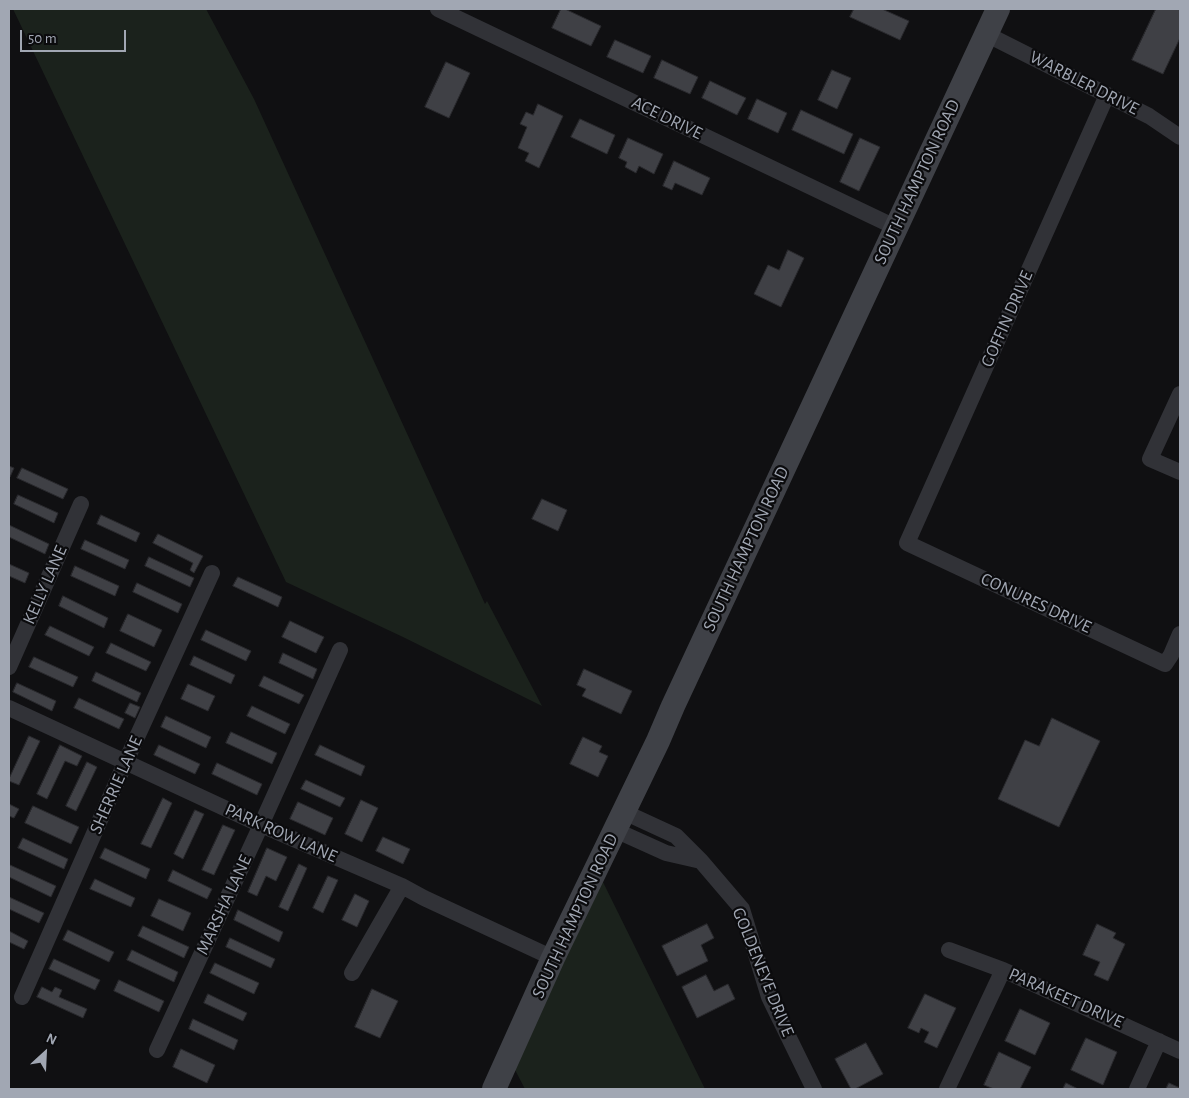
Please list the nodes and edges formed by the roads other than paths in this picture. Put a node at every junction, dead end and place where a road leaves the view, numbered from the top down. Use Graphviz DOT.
graph roads {
  1 [pos="438,9"];
  2 [pos="998,9"];
  3 [pos="986,34"];
  4 [pos="1107,95"];
  5 [pos="1180,137"];
  6 [pos="895,227"];
  7 [pos="1180,394"];
  8 [pos="1180,472"];
  9 [pos="81,504"];
  10 [pos="907,543"];
  11 [pos="212,573"];
  12 [pos="1180,634"];
  13 [pos="340,650"];
  14 [pos="9,667"];
  15 [pos="9,708"];
  16 [pos="126,762"];
  17 [pos="620,821"];
  18 [pos="261,825"];
  19 [pos="402,886"];
  20 [pos="949,950"];
  21 [pos="554,958"];
  22 [pos="1004,970"];
  23 [pos="352,973"];
  24 [pos="22,997"];
  25 [pos="1159,1041"];
  26 [pos="157,1050"];
  27 [pos="1180,1051"];
  28 [pos="494,1089"];
  29 [pos="814,1089"];
  30 [pos="946,1089"];
  31 [pos="1138,1089"];
  1 -- 6 [label="street, ACE DRIVE"];
  2 -- 3 [label="main road, SOUTH HAMPTON ROAD"];
  3 -- 4 [label="street, WARBLER DRIVE"];
  3 -- 6 [label="main road, SOUTH HAMPTON ROAD"];
  4 -- 5 [label="street, WARBLER DRIVE"];
  4 -- 10 [label="street, GOFFIN DRIVE"];
  6 -- 17 [label="main road, SOUTH HAMPTON ROAD"];
  7 -- 8 [label="street"];
  9 -- 14 [label="street, KELLY LANE"];
  10 -- 12 [label="street, CONURES DRIVE"];
  11 -- 16 [label="street, SHERRIE LANE"];
  13 -- 18 [label="street, MARSHA LANE"];
  15 -- 16 [label="street, PARK ROW LANE"];
  16 -- 18 [label="street, PARK ROW LANE"];
  16 -- 24 [label="street, SHERRIE LANE"];
  17 -- 21 [label="main road, SOUTH HAMPTON ROAD"];
  17 -- 29 [label="street, GOLDENEYE DRIVE"];
  18 -- 19 [label="street, PARK ROW LANE"];
  18 -- 26 [label="street, MARSHA LANE"];
  19 -- 21 [label="street, PARK ROW LANE"];
  19 -- 23 [label="street"];
  20 -- 22 [label="street, PARAKEET DRIVE"];
  21 -- 28 [label="main road, SOUTH HAMPTON ROAD"];
  22 -- 25 [label="street, PARAKEET DRIVE"];
  22 -- 30 [label="street"];
  25 -- 27 [label="street, PARAKEET DRIVE"];
  25 -- 31 [label="street"];
}
